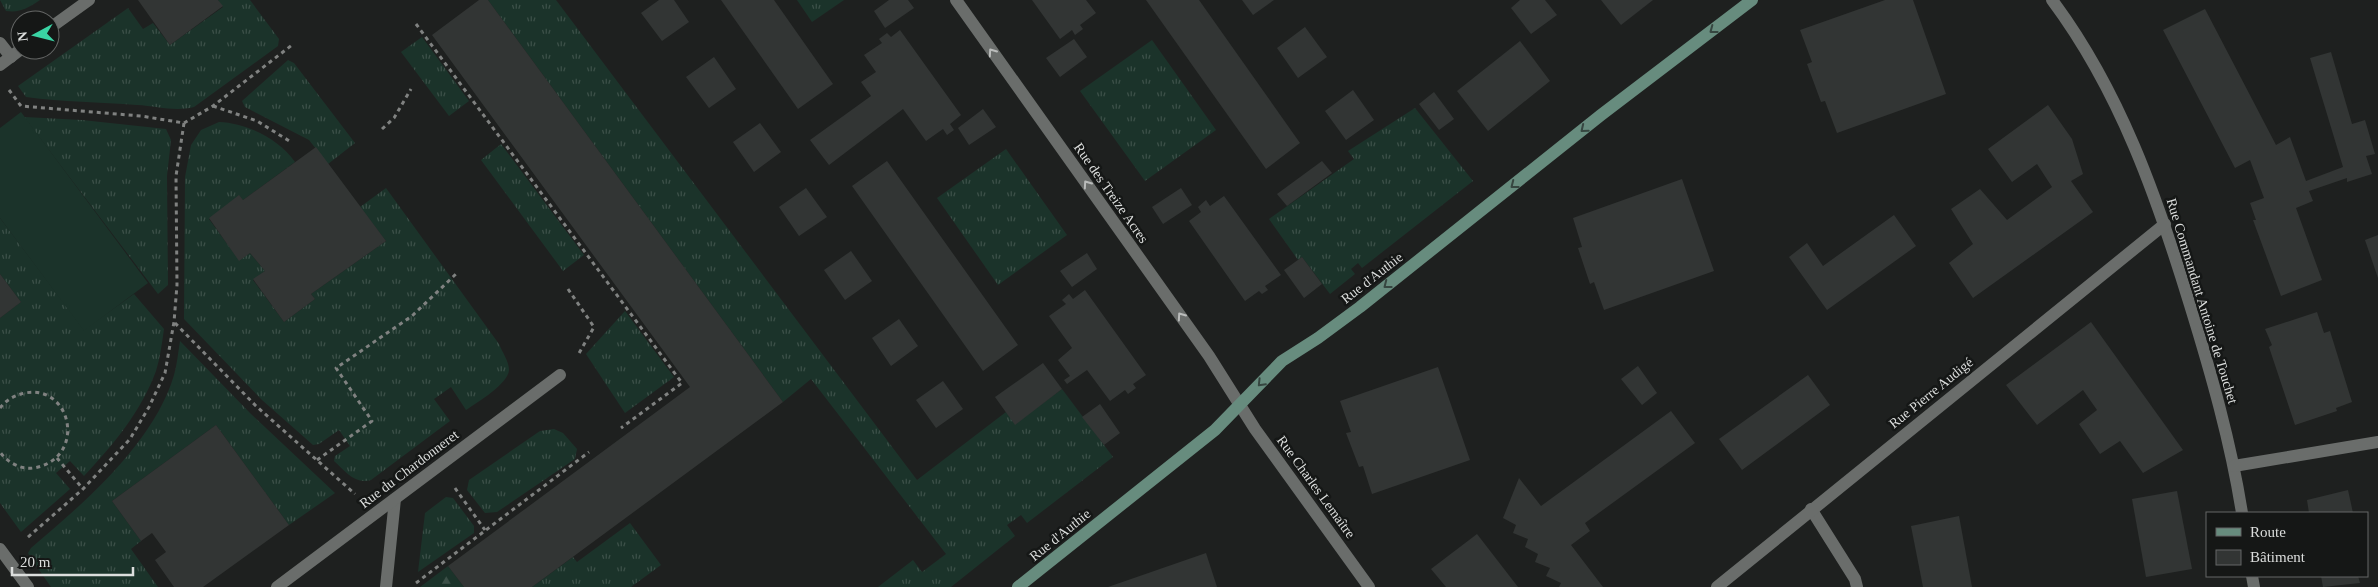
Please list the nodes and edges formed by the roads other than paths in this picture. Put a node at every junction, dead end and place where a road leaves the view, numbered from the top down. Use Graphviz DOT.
graph roads {
  1 [pos="89,0"];
  2 [pos="956,0"];
  3 [pos="1752,0"];
  4 [pos="2052,0"];
  5 [pos="60,21"];
  6 [pos="0,43"];
  7 [pos="10,57"];
  8 [pos="2165,224"];
  9 [pos="560,375"];
  10 [pos="1239,405"];
  11 [pos="2378,442"];
  12 [pos="2234,466"];
  13 [pos="395,498"];
  14 [pos="1811,509"];
  15 [pos="2242,512"];
  16 [pos="2,552"];
  17 [pos="28,587"];
  18 [pos="277,587"];
  19 [pos="386,587"];
  20 [pos="1018,587"];
  21 [pos="1369,587"];
  22 [pos="1717,587"];
  23 [pos="1857,587"];
  1 -- 5 [label="street"];
  10 -- 2 [label="street, Rue des Treize Acres, one-way"];
  3 -- 10 [label="street, Rue d'Authie, one-way"];
  4 -- 8 [label="street, Rue Commandant Antoine de Touchet"];
  6 -- 7 [label="street"];
  8 -- 12 [label="street, Rue Commandant Antoine de Touchet"];
  8 -- 14 [label="street, Rue Pierre Audigé"];
  9 -- 13 [label="street, Rue du Chardonneret"];
  10 -- 20 [label="street, Rue d'Authie"];
  10 -- 21 [label="street, Rue Charles Lemaître"];
  11 -- 12 [label="street"];
  12 -- 15 [label="street, Rue Commandant Antoine de Touchet"];
  13 -- 18 [label="street, Rue du Chardonneret"];
  13 -- 19 [label="street"];
  14 -- 22 [label="street, Rue Pierre Audigé"];
  14 -- 23 [label="street"];
  16 -- 17 [label="street"];
}
